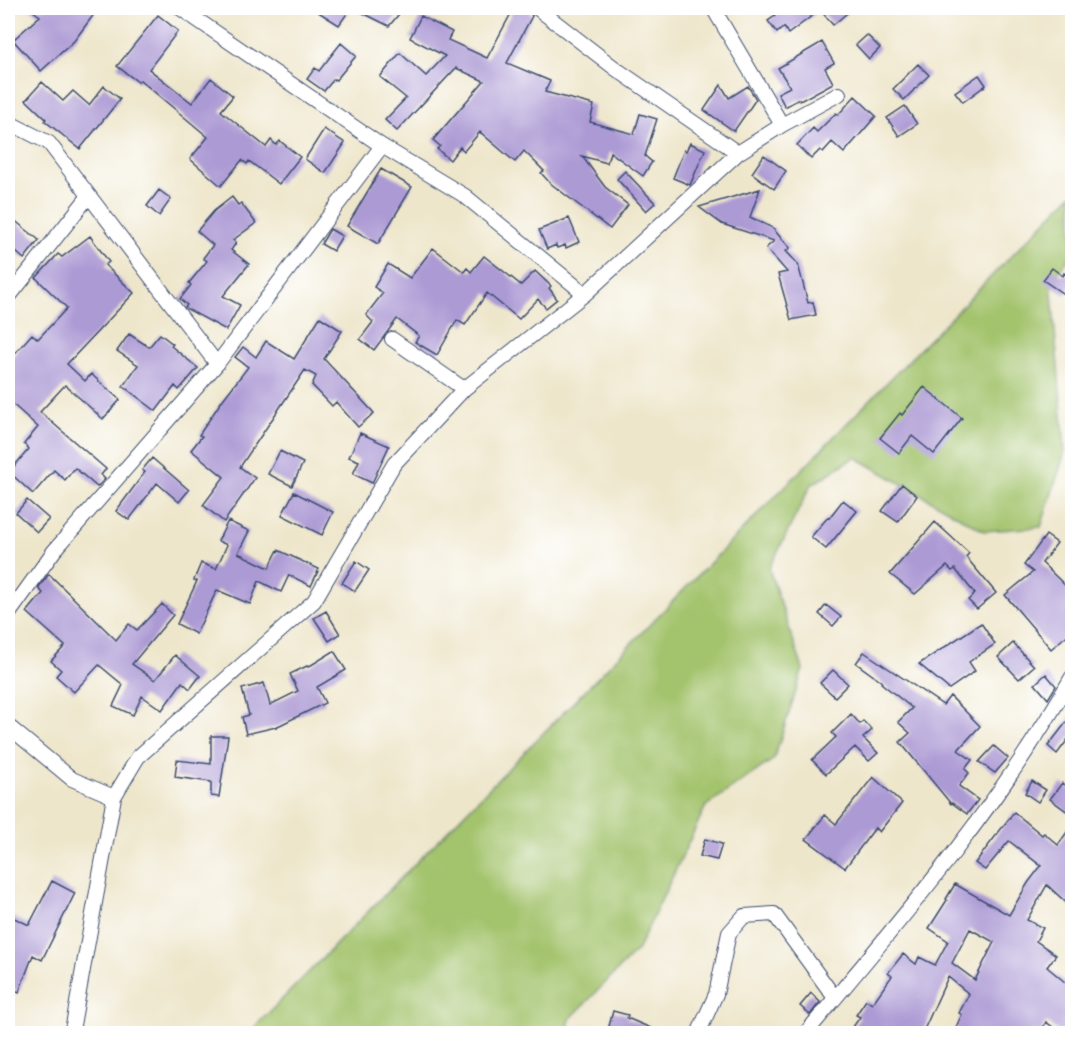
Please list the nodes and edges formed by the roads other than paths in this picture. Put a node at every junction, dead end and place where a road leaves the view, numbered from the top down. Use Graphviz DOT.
graph roads {
  1 [pos="180,8"];
  2 [pos="537,8"];
  3 [pos="713,8"];
  4 [pos="838,94"];
  5 [pos="8,122"];
  6 [pos="782,125"];
  7 [pos="382,146"];
  8 [pos="738,153"];
  9 [pos="88,197"];
  10 [pos="585,294"];
  11 [pos="8,298"];
  12 [pos="392,339"];
  13 [pos="217,364"];
  14 [pos="464,389"];
  15 [pos="8,615"];
  16 [pos="1072,677"];
  17 [pos="8,726"];
  18 [pos="114,797"];
  19 [pos="835,998"];
  20 [pos="70,1034"];
  21 [pos="698,1034"];
  22 [pos="805,1034"];
  1 -- 7 [label="street"];
  2 -- 8 [label="street"];
  3 -- 6 [label="street"];
  4 -- 6 [label="street"];
  5 -- 9 [label="street"];
  6 -- 8 [label="street"];
  7 -- 10 [label="street"];
  7 -- 13 [label="street"];
  8 -- 10 [label="street"];
  9 -- 11 [label="street"];
  9 -- 13 [label="street"];
  10 -- 14 [label="street"];
  12 -- 14 [label="street"];
  13 -- 15 [label="street"];
  14 -- 18 [label="street"];
  16 -- 19 [label="street"];
  17 -- 18 [label="street"];
  18 -- 20 [label="street"];
  19 -- 21 [label="street"];
  19 -- 22 [label="street"];
}
